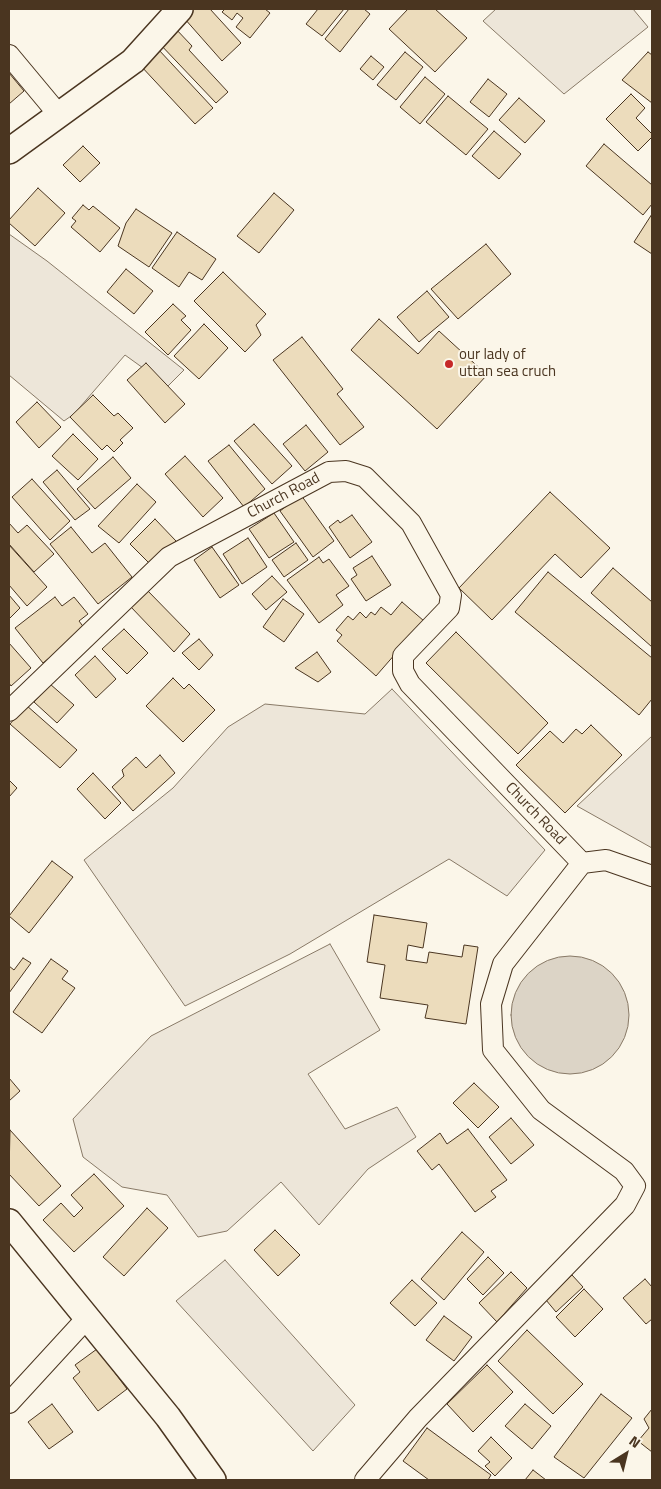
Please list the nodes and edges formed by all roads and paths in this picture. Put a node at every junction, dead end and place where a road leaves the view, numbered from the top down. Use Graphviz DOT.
graph roads {
  1 [pos="180,9"];
  2 [pos="9,55"];
  3 [pos="58,115"];
  4 [pos="9,152"];
  5 [pos="9,711"];
  6 [pos="582,863"];
  7 [pos="652,876"];
  8 [pos="9,1222"];
  9 [pos="87,1318"];
  10 [pos="9,1403"];
  11 [pos="213,1480"];
  12 [pos="365,1480"];
  1 -- 3 [label="street"];
  2 -- 3 [label="street"];
  3 -- 4 [label="street"];
  5 -- 6 [label="street, Church Road"];
  6 -- 7 [label="street"];
  6 -- 12 [label="street"];
  8 -- 9 [label="street"];
  9 -- 10 [label="street"];
  9 -- 11 [label="street"];
}
